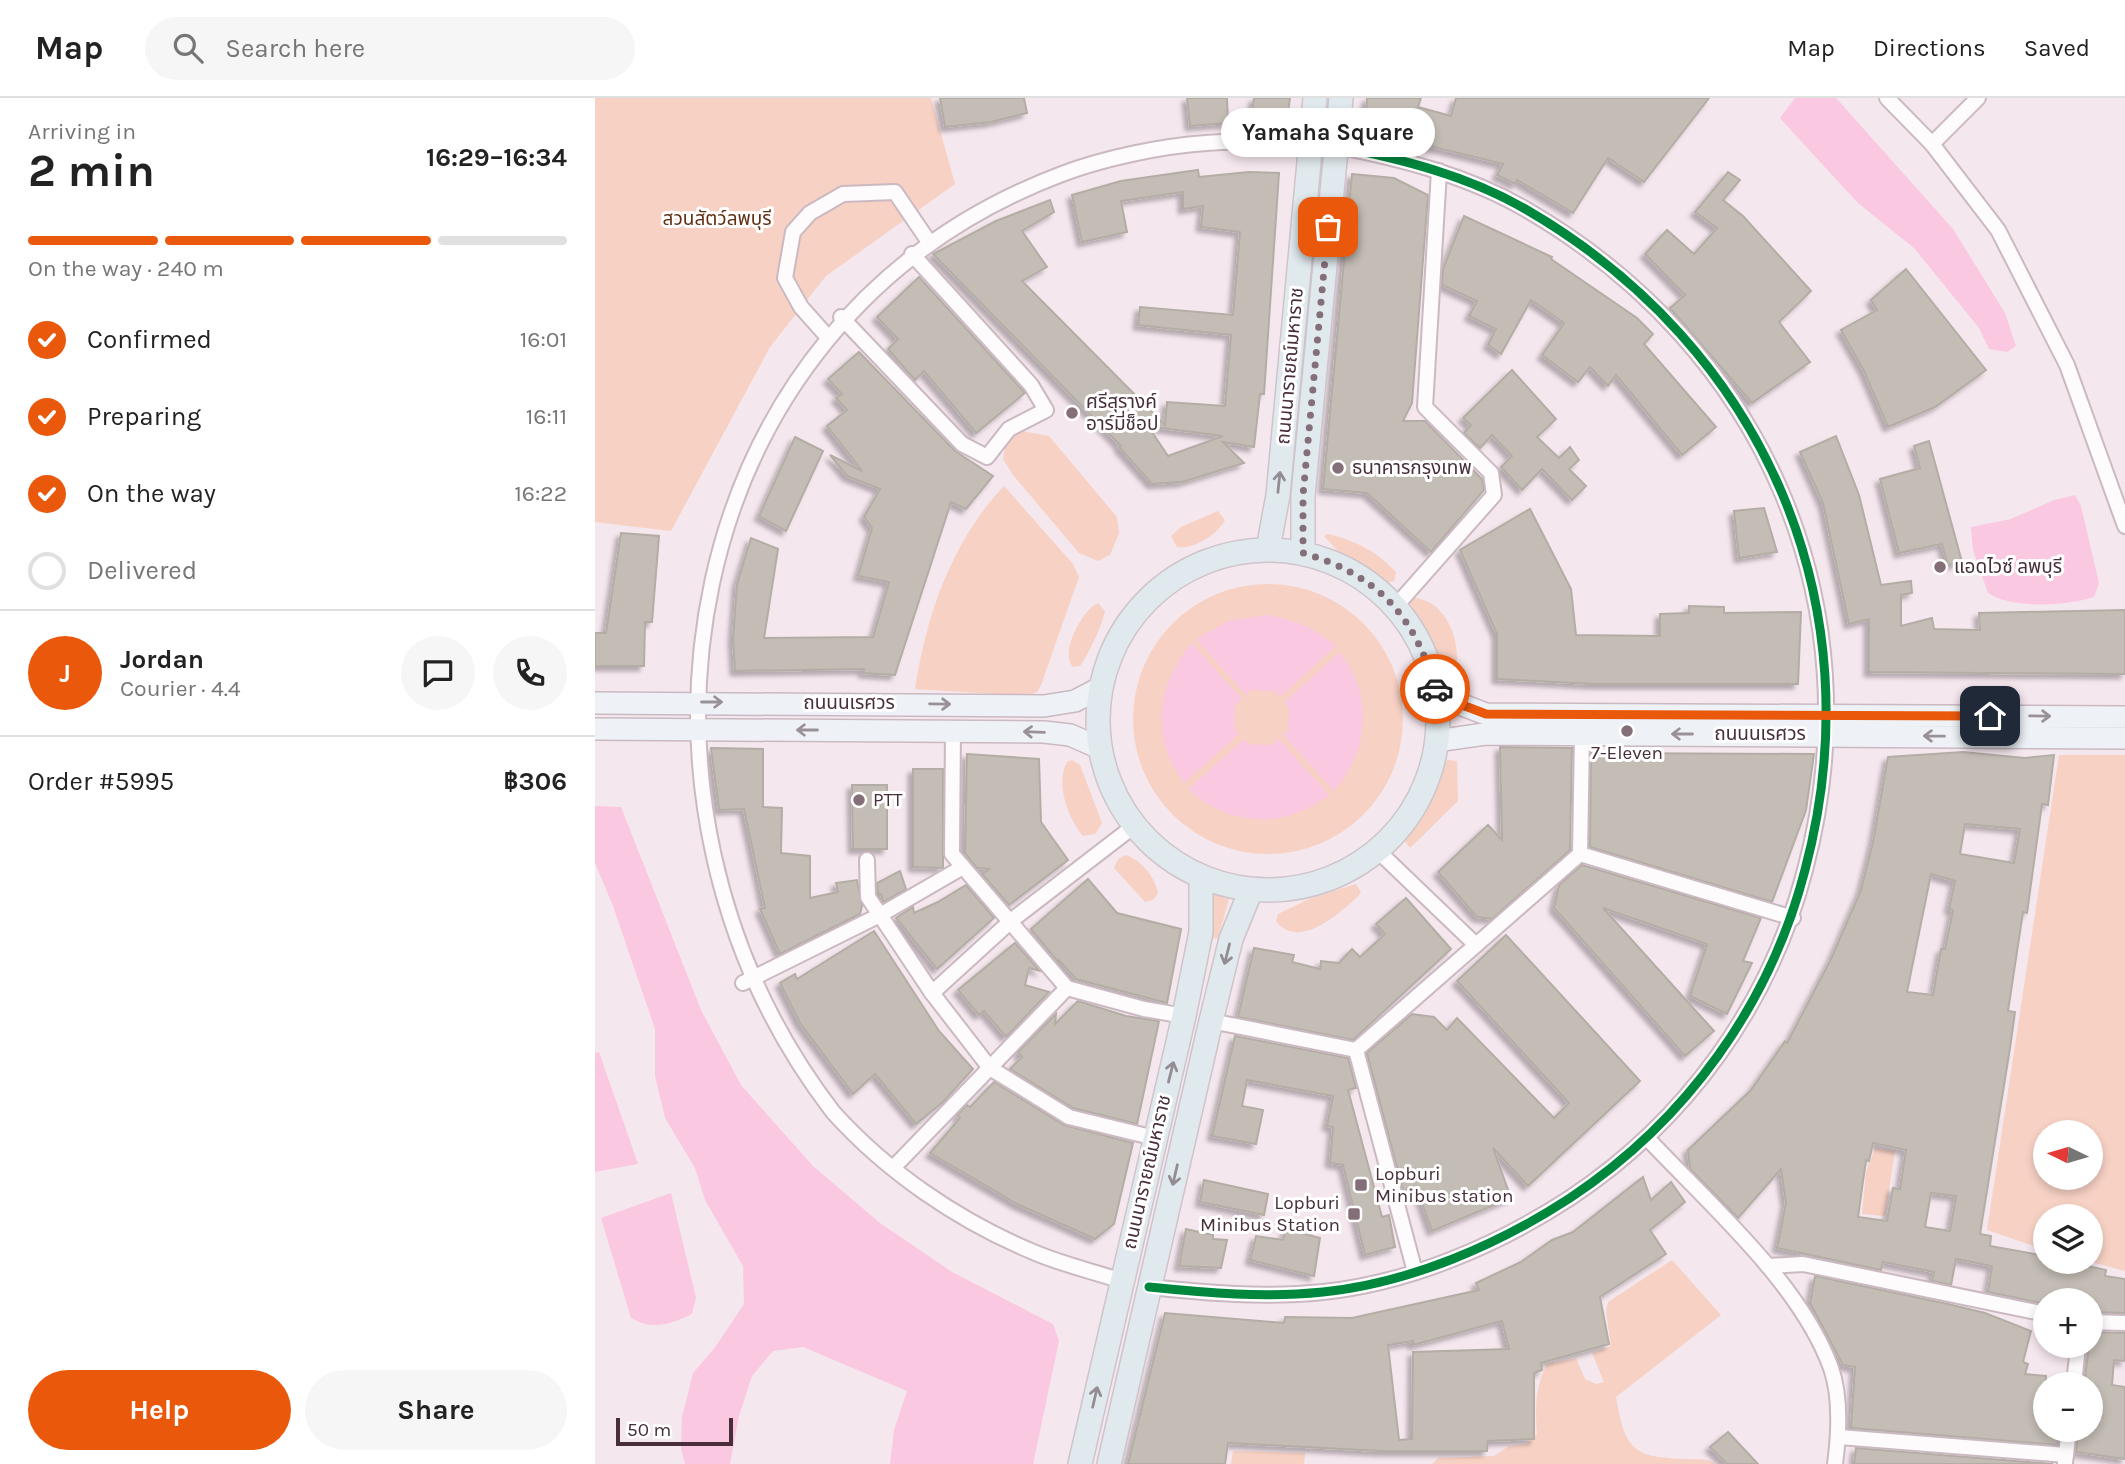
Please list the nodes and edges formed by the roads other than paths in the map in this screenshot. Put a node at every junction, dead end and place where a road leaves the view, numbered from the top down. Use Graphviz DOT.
graph roads {
  1 [pos="1315,98"];
  2 [pos="1341,98"];
  3 [pos="1887,98"];
  4 [pos="1978,98"];
  5 [pos="1311,143"];
  6 [pos="1932,144"];
  7 [pos="1336,146"];
  8 [pos="1439,171"];
  9 [pos="929,242"];
  10 [pos="912,254"];
  11 [pos="841,317"];
  12 [pos="825,334"];
  13 [pos="725,492"];
  14 [pos="2125,526"];
  15 [pos="714,528"];
  16 [pos="1268,549"];
  17 [pos="1303,553"];
  18 [pos="695,588"];
  19 [pos="1395,607"];
  20 [pos="1101,688"];
  21 [pos="1436,695"];
  22 [pos="680,696"];
  23 [pos="595,703"];
  24 [pos="2125,717"];
  25 [pos="1828,724"];
  26 [pos="595,729"];
  27 [pos="953,729"];
  28 [pos="1582,734"];
  29 [pos="2125,738"];
  30 [pos="680,739"];
  31 [pos="1436,741"];
  32 [pos="1100,748"];
  33 [pos="1134,826"];
  34 [pos="1377,850"];
  35 [pos="1580,854"];
  36 [pos="867,860"];
  37 [pos="963,867"];
  38 [pos="1201,877"];
  39 [pos="1251,890"];
  40 [pos="880,915"];
  41 [pos="1793,918"];
  42 [pos="1012,920"];
  43 [pos="1476,945"];
  44 [pos="732,958"];
  45 [pos="743,983"];
  46 [pos="1067,988"];
  47 [pos="932,993"];
  48 [pos="1184,1016"];
  49 [pos="1210,1021"];
  50 [pos="1356,1051"];
  51 [pos="991,1068"];
  52 [pos="1155,1138"];
  53 [pos="1648,1139"];
  54 [pos="893,1168"];
  55 [pos="1768,1266"];
  56 [pos="1415,1272"];
  57 [pos="1122,1281"];
  58 [pos="1149,1287"];
  59 [pos="2033,1311"];
  60 [pos="2103,1322"];
  61 [pos="2125,1323"];
  62 [pos="1839,1437"];
  63 [pos="2066,1459"];
  64 [pos="1080,1464"];
  65 [pos="1109,1464"];
  66 [pos="1835,1464"];
  1 -- 5 [label="main road, ถนนนารายณ์มหาราช"];
  2 -- 7 [label="main road, ถนนนารายณ์มหาราช"];
  3 -- 6 [label="street"];
  4 -- 6 [label="street"];
  5 -- 7 [label="main road"];
  5 -- 9 [label="street"];
  16 -- 5 [label="main road, ถนนนารายณ์มหาราช, one-way"];
  6 -- 14 [label="street"];
  7 -- 8 [label="street"];
  7 -- 17 [label="main road, ถนนนารายณ์มหาราช"];
  8 -- 19 [label="street"];
  8 -- 25 [label="street"];
  9 -- 10 [label="street"];
  9 -- 12 [label="street"];
  10 -- 11 [label="street"];
  10 -- 11 [label="street"];
  11 -- 12 [label="street"];
  12 -- 13 [label="street"];
  15 -- 18 [label="street"];
  16 -- 17 [label="main road"];
  16 -- 20 [label="main road"];
  17 -- 19 [label="main road"];
  19 -- 21 [label="main road"];
  22 -- 20 [label="main road, ถนนนเรศวร, one-way"];
  20 -- 32 [label="main road"];
  21 -- 25 [label="main road, ถนนนเรศวร"];
  21 -- 31 [label="main road"];
  22 -- 23 [label="main road, ถนนนเรศวร"];
  22 -- 30 [label="street"];
  25 -- 24 [label="main road, ถนนนเรศวร, one-way"];
  25 -- 28 [label="main road, ถนนนเรศวร, one-way"];
  29 -- 25 [label="main road, ถนนนเรศวร, one-way"];
  25 -- 41 [label="street"];
  26 -- 30 [label="main road, ถนนนเรศวร"];
  27 -- 30 [label="main road, ถนนนเรศวร, one-way"];
  32 -- 27 [label="main road, ถนนนเรศวร, one-way"];
  27 -- 37 [label="street"];
  28 -- 31 [label="main road, ถนนนเรศวร"];
  28 -- 35 [label="street"];
  31 -- 34 [label="main road"];
  32 -- 33 [label="main road"];
  33 -- 38 [label="main road"];
  33 -- 42 [label="street"];
  34 -- 39 [label="main road"];
  34 -- 43 [label="street"];
  35 -- 41 [label="street"];
  35 -- 43 [label="street"];
  36 -- 40 [label="street"];
  37 -- 40 [label="street"];
  37 -- 42 [label="street"];
  38 -- 39 [label="main road"];
  38 -- 48 [label="main road, ถนนนารายณ์มหาราช"];
  39 -- 49 [label="main road, ถนนนารายณ์มหาราช, one-way"];
  40 -- 45 [label="street"];
  40 -- 47 [label="street"];
  41 -- 53 [label="street"];
  42 -- 46 [label="street"];
  42 -- 47 [label="street"];
  43 -- 50 [label="street"];
  44 -- 45 [label="street"];
  45 -- 54 [label="street"];
  46 -- 48 [label="street"];
  46 -- 51 [label="street"];
  47 -- 51 [label="street"];
  52 -- 48 [label="main road, ถนนนารายณ์มหาราช, one-way"];
  49 -- 50 [label="street"];
  49 -- 58 [label="main road, ถนนนารายณ์มหาราช, one-way"];
  50 -- 56 [label="street"];
  51 -- 52 [label="street"];
  51 -- 54 [label="street"];
  52 -- 57 [label="main road, ถนนนารายณ์มหาราช"];
  53 -- 55 [label="street"];
  53 -- 56 [label="street"];
  54 -- 57 [label="street"];
  55 -- 59 [label="street"];
  55 -- 62 [label="street"];
  56 -- 58 [label="street"];
  64 -- 57 [label="main road, ถนนนารายณ์มหาราช, one-way"];
  58 -- 65 [label="main road, ถนนนารายณ์มหาราช"];
  60 -- 61 [label="street"];
  62 -- 63 [label="street"];
  62 -- 66 [label="street"];
}
